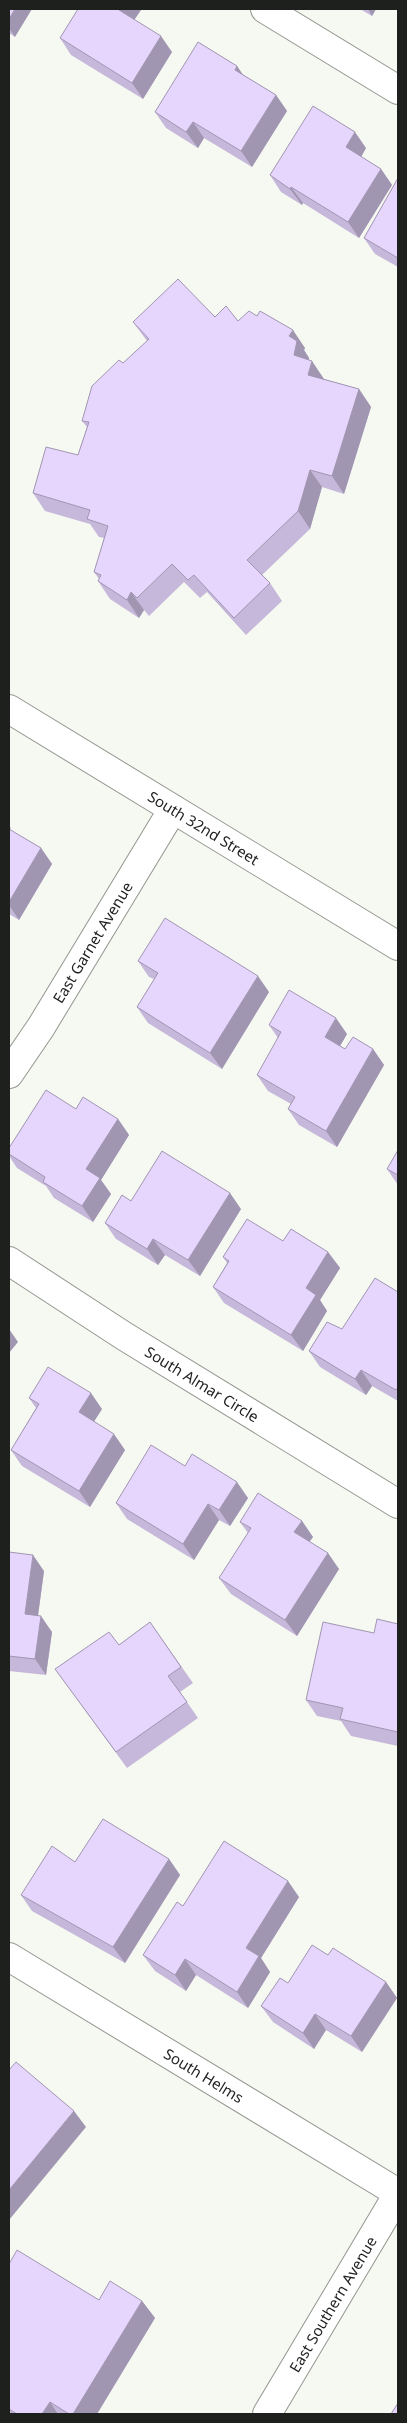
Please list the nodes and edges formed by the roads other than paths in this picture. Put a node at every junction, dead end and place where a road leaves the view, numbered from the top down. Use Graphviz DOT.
graph roads {
  1 [pos="265,9"];
  2 [pos="398,90"];
  3 [pos="9,708"];
  4 [pos="173,808"];
  5 [pos="398,946"];
  6 [pos="9,1074"];
  7 [pos="9,1261"];
  8 [pos="398,1504"];
  9 [pos="9,1957"];
  10 [pos="398,2193"];
  11 [pos="267,2414"];
  1 -- 2 [label="street"];
  3 -- 4 [label="street, South 32nd Street"];
  4 -- 5 [label="street, South 32nd Street"];
  4 -- 6 [label="street, East Garnet Avenue"];
  7 -- 8 [label="street, South Almar Circle"];
  9 -- 10 [label="street, South Helms"];
  10 -- 11 [label="street, East Southern Avenue"];
}
